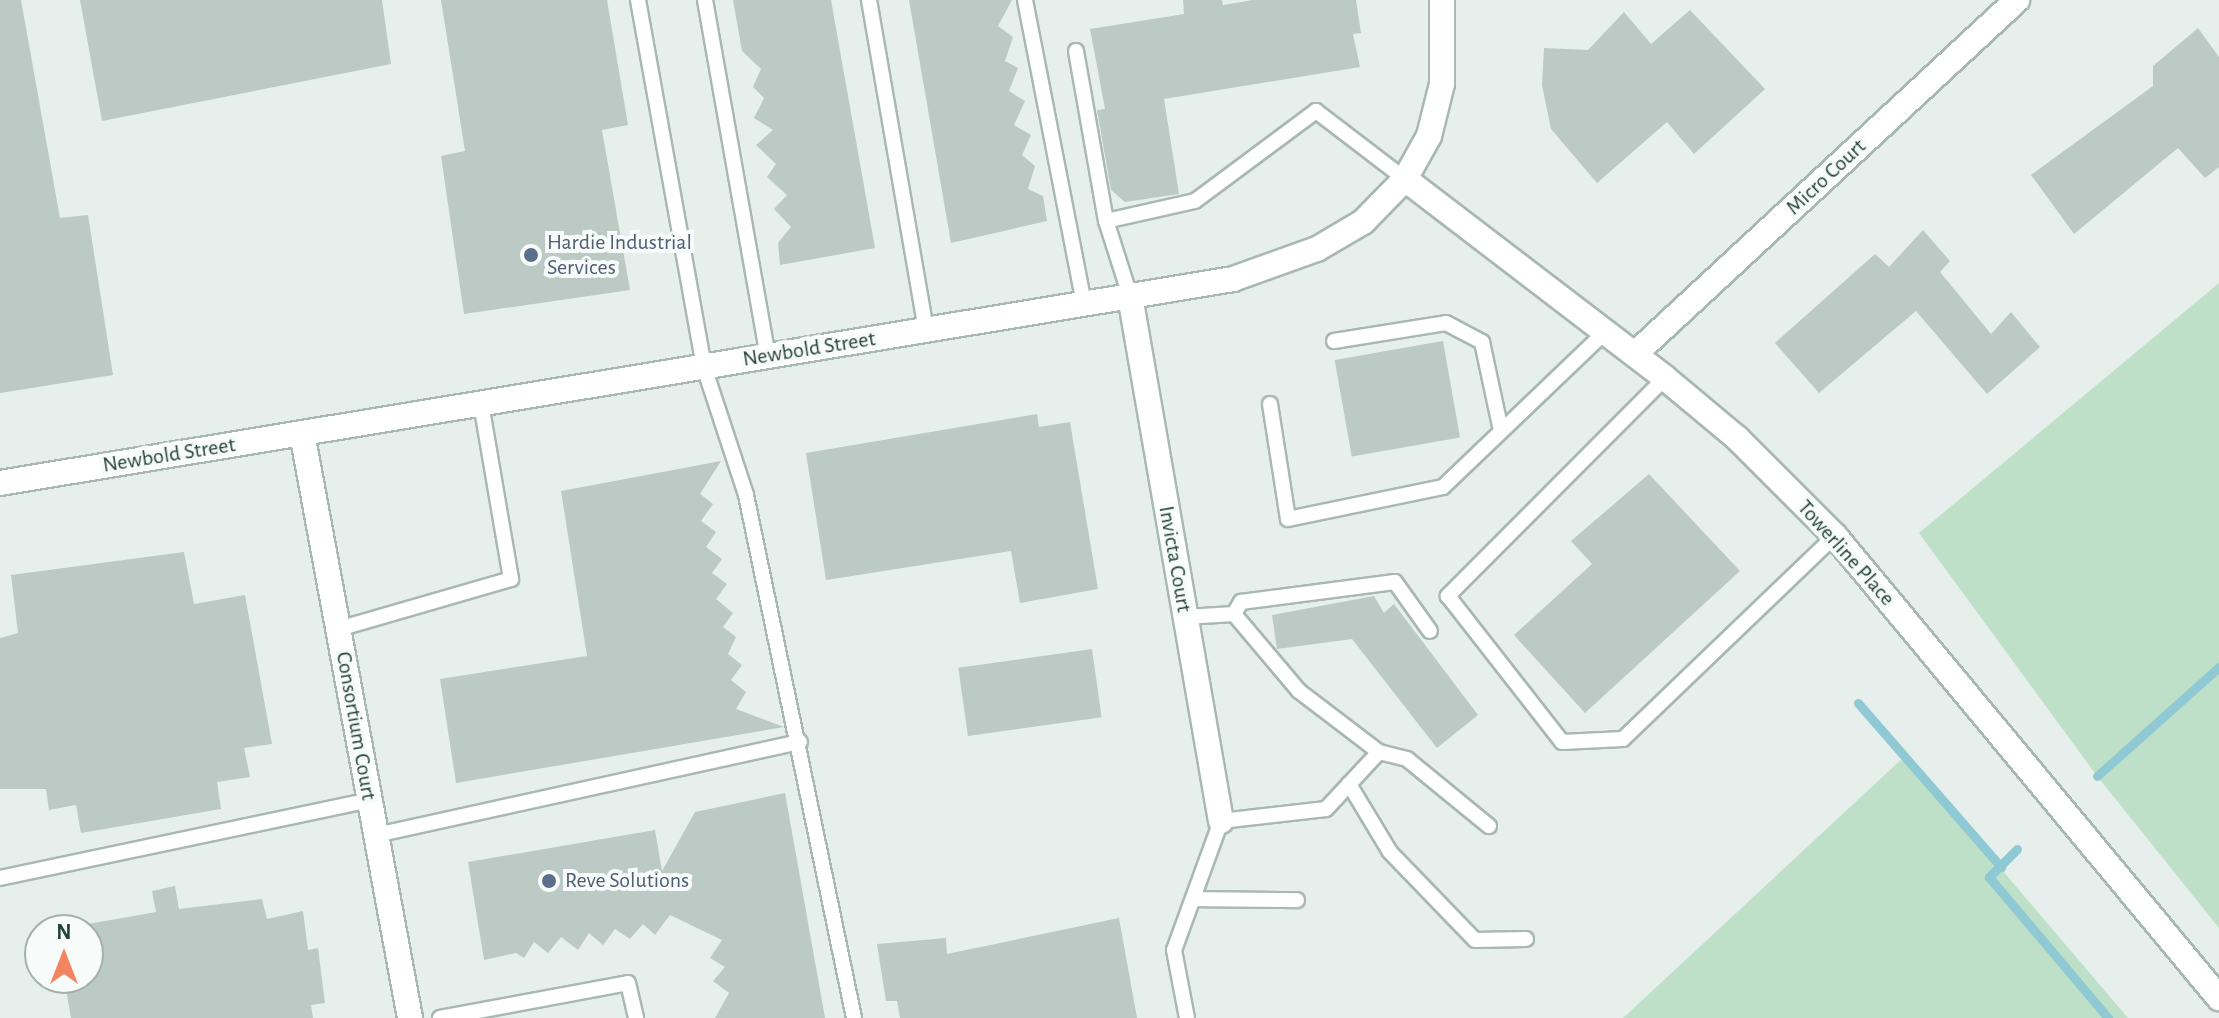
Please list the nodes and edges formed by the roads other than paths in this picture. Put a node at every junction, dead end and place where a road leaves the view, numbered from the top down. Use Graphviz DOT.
graph roads {
  1 [pos="638,0"];
  2 [pos="705,0"];
  3 [pos="869,0"];
  4 [pos="1025,0"];
  5 [pos="1442,0"];
  6 [pos="2017,0"];
  7 [pos="1076,51"];
  8 [pos="1405,179"];
  9 [pos="1106,221"];
  10 [pos="1130,296"];
  11 [pos="1084,304"];
  12 [pos="926,330"];
  13 [pos="1604,333"];
  14 [pos="1334,341"];
  15 [pos="1635,354"];
  16 [pos="768,356"];
  17 [pos="704,367"];
  18 [pos="1665,378"];
  19 [pos="481,404"];
  20 [pos="1270,404"];
  21 [pos="1501,431"];
  22 [pos="302,433"];
  23 [pos="0,483"];
  24 [pos="1835,536"];
  25 [pos="1234,614"];
  26 [pos="1185,617"];
  27 [pos="338,629"];
  28 [pos="1430,631"];
  29 [pos="800,742"];
  30 [pos="1379,752"];
  31 [pos="1349,784"];
  32 [pos="369,800"];
  33 [pos="1221,821"];
  34 [pos="1489,826"];
  35 [pos="376,835"];
  36 [pos="0,878"];
  37 [pos="1193,899"];
  38 [pos="1297,900"];
  39 [pos="1526,939"];
  40 [pos="2219,998"];
  41 [pos="410,1018"];
  42 [pos="440,1018"];
  43 [pos="636,1018"];
  44 [pos="854,1018"];
  45 [pos="1187,1018"];
  1 -- 17 [label="lane"];
  2 -- 16 [label="lane"];
  3 -- 12 [label="lane"];
  4 -- 11 [label="lane"];
  5 -- 8 [label="street, Newbold Street"];
  6 -- 15 [label="street, Micro Court"];
  7 -- 9 [label="lane"];
  8 -- 9 [label="lane"];
  8 -- 10 [label="street, Newbold Street"];
  8 -- 13 [label="street, Towerline Place"];
  9 -- 10 [label="lane"];
  10 -- 11 [label="street, Newbold Street"];
  10 -- 26 [label="street, Invicta Court"];
  11 -- 12 [label="street, Newbold Street"];
  12 -- 16 [label="street, Newbold Street"];
  13 -- 15 [label="street, Towerline Place"];
  13 -- 21 [label="lane"];
  14 -- 21 [label="lane"];
  15 -- 18 [label="street, Towerline Place"];
  16 -- 17 [label="street, Newbold Street"];
  17 -- 19 [label="street, Newbold Street"];
  17 -- 29 [label="lane"];
  18 -- 24 [label="street, Towerline Place"];
  18 -- 24 [label="lane"];
  19 -- 22 [label="street, Newbold Street"];
  19 -- 27 [label="lane"];
  20 -- 21 [label="lane"];
  22 -- 23 [label="street, Newbold Street"];
  22 -- 27 [label="street, Consortium Court"];
  24 -- 40 [label="street, Towerline Place"];
  25 -- 26 [label="lane"];
  25 -- 28 [label="lane"];
  25 -- 30 [label="lane"];
  26 -- 33 [label="street, Invicta Court"];
  27 -- 32 [label="street, Consortium Court"];
  29 -- 35 [label="lane"];
  29 -- 44 [label="lane"];
  30 -- 31 [label="lane"];
  30 -- 34 [label="lane"];
  31 -- 33 [label="lane"];
  31 -- 39 [label="lane"];
  32 -- 35 [label="street, Consortium Court"];
  32 -- 36 [label="lane"];
  33 -- 37 [label="lane"];
  35 -- 41 [label="street, Consortium Court"];
  37 -- 38 [label="lane"];
  37 -- 45 [label="lane"];
  42 -- 43 [label="lane"];
}
